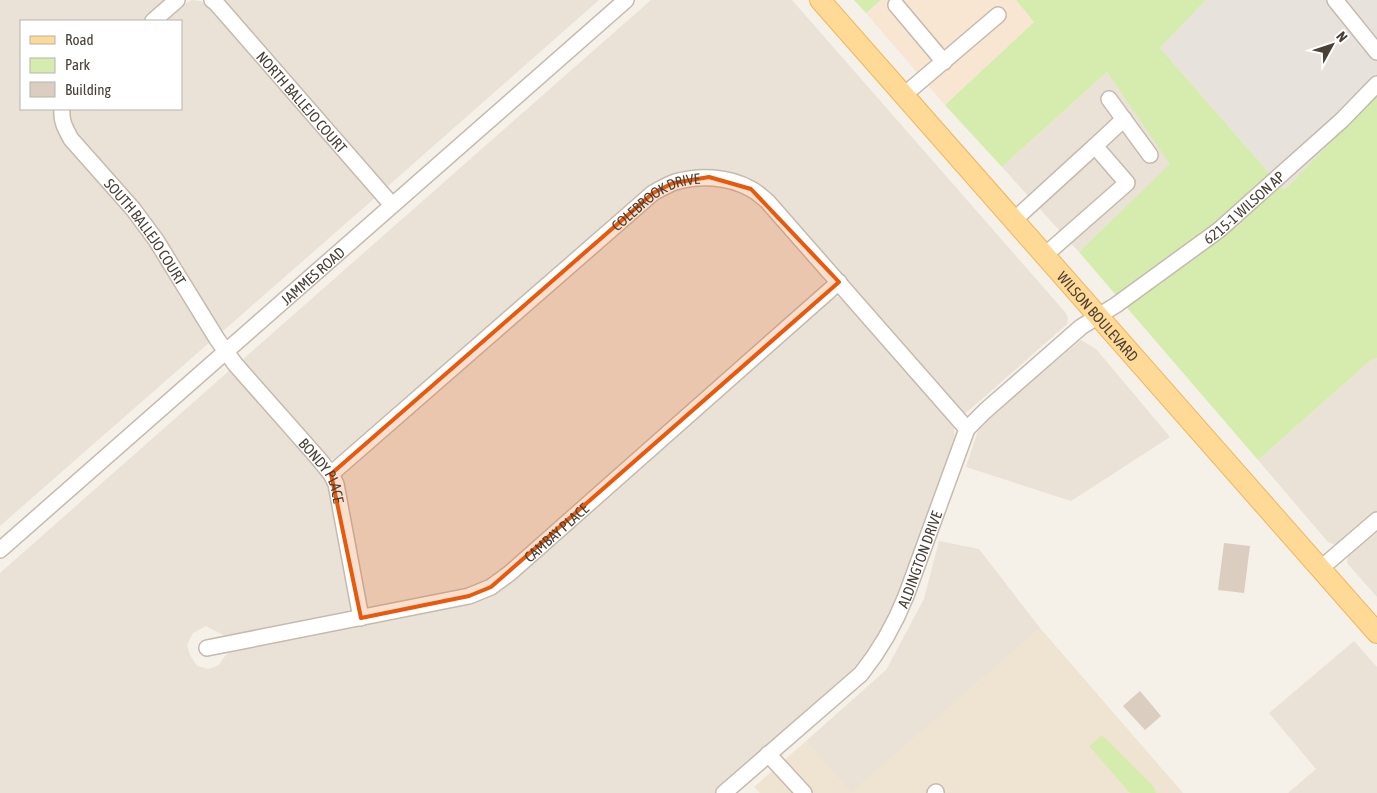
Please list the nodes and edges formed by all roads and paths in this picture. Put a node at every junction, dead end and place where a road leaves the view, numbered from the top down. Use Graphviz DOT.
graph roads {
  1 [pos="177,0"];
  2 [pos="212,0"];
  3 [pos="626,0"];
  4 [pos="820,0"];
  5 [pos="1335,0"];
  6 [pos="896,5"];
  7 [pos="998,16"];
  8 [pos="154,20"];
  9 [pos="1377,52"];
  10 [pos="944,62"];
  11 [pos="1377,84"];
  12 [pos="904,96"];
  13 [pos="1109,99"];
  14 [pos="62,113"];
  15 [pos="1124,120"];
  16 [pos="1095,146"];
  17 [pos="1150,155"];
  18 [pos="392,205"];
  19 [pos="1014,220"];
  20 [pos="1045,255"];
  21 [pos="839,282"];
  22 [pos="1099,316"];
  23 [pos="226,352"];
  24 [pos="967,428"];
  25 [pos="331,474"];
  26 [pos="1377,520"];
  27 [pos="0,550"];
  28 [pos="1320,569"];
  29 [pos="361,618"];
  30 [pos="1377,633"];
  31 [pos="207,648"];
  32 [pos="768,754"];
  33 [pos="724,793"];
  34 [pos="804,793"];
  1 -- 8 [label="street"];
  2 -- 18 [label="street, NORTH BALLEJO COURT"];
  3 -- 18 [label="street, JAMMES ROAD"];
  4 -- 12 [label="main road, WILSON BOULEVARD"];
  5 -- 9 [label="street"];
  6 -- 10 [label="street"];
  7 -- 10 [label="street"];
  10 -- 12 [label="street"];
  11 -- 22 [label="street, 6215-1 WILSON AP"];
  12 -- 19 [label="main road, WILSON BOULEVARD"];
  13 -- 15 [label="street"];
  14 -- 23 [label="street, SOUTH BALLEJO COURT"];
  15 -- 16 [label="street"];
  15 -- 17 [label="street"];
  16 -- 19 [label="street"];
  16 -- 20 [label="street"];
  18 -- 23 [label="street, JAMMES ROAD"];
  19 -- 20 [label="main road, WILSON BOULEVARD"];
  20 -- 22 [label="main road, WILSON BOULEVARD"];
  21 -- 24 [label="street, COLEBROOK DRIVE"];
  21 -- 25 [label="street, COLEBROOK DRIVE"];
  21 -- 29 [label="street, CAMBAY PLACE"];
  22 -- 24 [label="street, ALDINGTON DRIVE"];
  22 -- 28 [label="main road, WILSON BOULEVARD"];
  23 -- 25 [label="street, BONDY PLACE"];
  23 -- 27 [label="street, JAMMES ROAD"];
  24 -- 32 [label="street, ALDINGTON DRIVE"];
  25 -- 29 [label="street, BONDY PLACE"];
  26 -- 28 [label="street"];
  28 -- 30 [label="main road, WILSON BOULEVARD"];
  29 -- 31 [label="street, CAMBAY PLACE"];
  32 -- 33 [label="street, ALDINGTON DRIVE"];
  32 -- 34 [label="street"];
}
